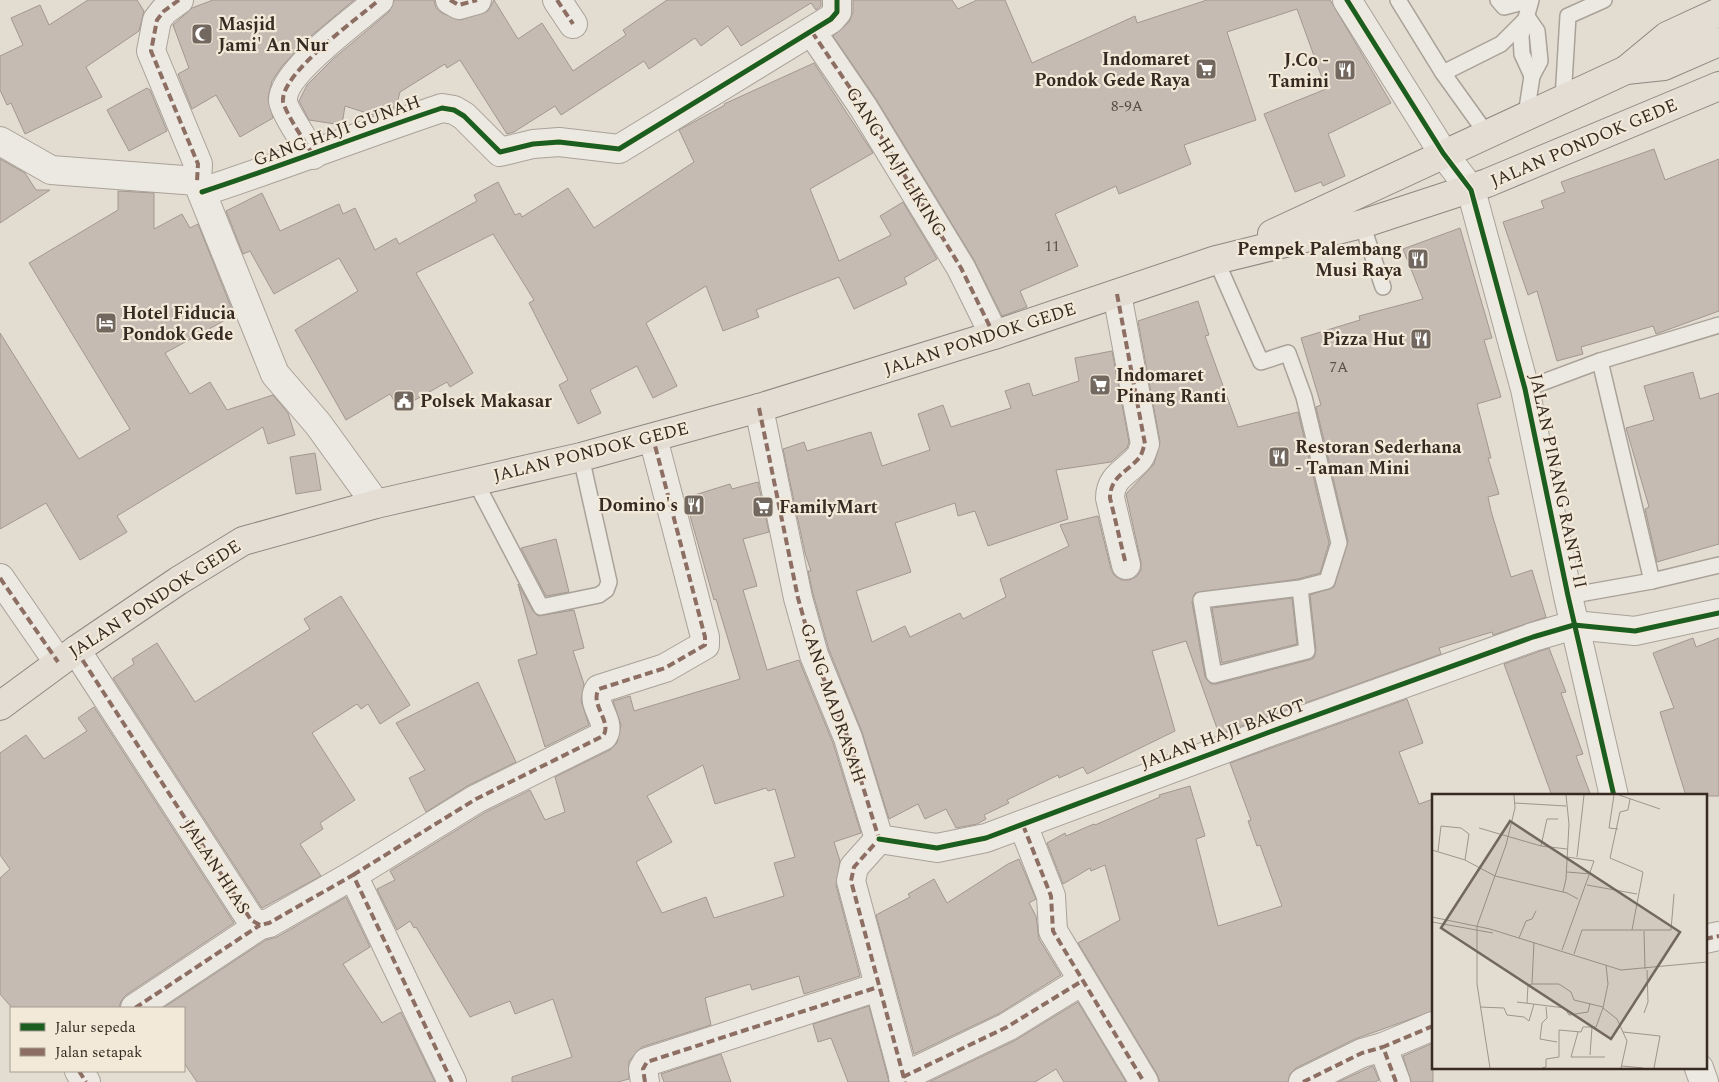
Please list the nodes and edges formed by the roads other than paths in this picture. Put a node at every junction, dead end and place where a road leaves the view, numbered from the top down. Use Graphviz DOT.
graph roads {
  1 [pos="179,0"];
  2 [pos="379,0"];
  3 [pos="450,0"];
  4 [pos="477,0"];
  5 [pos="557,0"];
  6 [pos="837,0"];
  7 [pos="1347,0"];
  8 [pos="1398,0"];
  9 [pos="1498,0"];
  10 [pos="1531,0"];
  11 [pos="1604,0"];
  12 [pos="1719,12"];
  13 [pos="1528,18"];
  14 [pos="573,24"];
  15 [pos="812,32"];
  16 [pos="1719,42"];
  17 [pos="1626,70"];
  18 [pos="1719,72"];
  19 [pos="1443,73"];
  20 [pos="1719,86"];
  21 [pos="1563,99"];
  22 [pos="1526,115"];
  23 [pos="1610,132"];
  24 [pos="1486,133"];
  25 [pos="0,141"];
  26 [pos="1443,153"];
  27 [pos="313,155"];
  28 [pos="200,187"];
  29 [pos="1471,190"];
  30 [pos="1362,224"];
  31 [pos="1216,260"];
  32 [pos="1383,286"];
  33 [pos="1117,294"];
  34 [pos="1719,325"];
  35 [pos="994,335"];
  36 [pos="1600,361"];
  37 [pos="1525,389"];
  38 [pos="759,408"];
  39 [pos="653,438"];
  40 [pos="581,457"];
  41 [pos="475,481"];
  42 [pos="376,504"];
  43 [pos="1126,565"];
  44 [pos="1719,565"];
  45 [pos="0,578"];
  46 [pos="1652,581"];
  47 [pos="1300,588"];
  48 [pos="1568,596"];
  49 [pos="1719,613"];
  50 [pos="1574,625"];
  51 [pos="67,656"];
  52 [pos="4,696"];
  53 [pos="1614,794"];
  54 [pos="1023,825"];
  55 [pos="879,839"];
  56 [pos="353,875"];
  57 [pos="260,925"];
  58 [pos="1719,936"];
  59 [pos="1706,939"];
  60 [pos="1082,981"];
  61 [pos="878,987"];
  62 [pos="137,1007"];
  63 [pos="1432,1026"];
  64 [pos="1383,1047"];
  65 [pos="1700,1070"];
  66 [pos="904,1080"];
  67 [pos="452,1082"];
  68 [pos="645,1082"];
  69 [pos="1144,1082"];
  70 [pos="1303,1082"];
  71 [pos="1396,1082"];
  72 [pos="1704,1082"];
  1 -- 28 [label="street"];
  2 -- 27 [label="street"];
  3 -- 4 [label="street"];
  5 -- 14 [label="street"];
  6 -- 15 [label="street"];
  7 -- 26 [label="street, JALAN PINANG RANTI II"];
  8 -- 19 [label="lane"];
  9 -- 10 [label="lane"];
  10 -- 13 [label="lane"];
  11 -- 21 [label="lane"];
  12 -- 17 [label="main road, JALAN PONDOK GEDE"];
  13 -- 19 [label="lane"];
  13 -- 22 [label="lane"];
  15 -- 27 [label="street, GANG HAJI GUNAH"];
  15 -- 35 [label="street, GANG HAJI LIKING"];
  16 -- 17 [label="main road, JALAN PONDOK GEDE"];
  17 -- 21 [label="main road, JALAN PONDOK GEDE"];
  18 -- 23 [label="lane"];
  19 -- 24 [label="lane"];
  20 -- 23 [label="main road, JALAN PONDOK GEDE"];
  21 -- 22 [label="main road, JALAN PONDOK GEDE"];
  22 -- 24 [label="main road, JALAN PONDOK GEDE"];
  23 -- 29 [label="main road, JALAN PONDOK GEDE"];
  24 -- 26 [label="main road, JALAN PONDOK GEDE"];
  25 -- 28 [label="street"];
  26 -- 29 [label="street, JALAN PINANG RANTI II"];
  26 -- 31 [label="main road, JALAN PONDOK GEDE"];
  27 -- 28 [label="street, GANG HAJI GUNAH"];
  28 -- 42 [label="street"];
  29 -- 30 [label="main road, JALAN PONDOK GEDE"];
  29 -- 37 [label="street, JALAN PINANG RANTI II"];
  30 -- 31 [label="main road, JALAN PONDOK GEDE"];
  30 -- 32 [label="lane"];
  31 -- 33 [label="main road, JALAN PONDOK GEDE"];
  31 -- 47 [label="lane"];
  33 -- 35 [label="main road, JALAN PONDOK GEDE"];
  33 -- 43 [label="street"];
  34 -- 36 [label="lane"];
  35 -- 38 [label="main road, JALAN PONDOK GEDE"];
  36 -- 37 [label="lane"];
  36 -- 46 [label="lane"];
  37 -- 48 [label="street, JALAN PINANG RANTI II"];
  38 -- 39 [label="main road, JALAN PONDOK GEDE"];
  38 -- 55 [label="street, GANG MADRASAH"];
  39 -- 40 [label="main road, JALAN PONDOK GEDE"];
  39 -- 56 [label="street, JALAN HIAS"];
  40 -- 41 [label="main road, JALAN PONDOK GEDE"];
  40 -- 41 [label="lane"];
  41 -- 42 [label="main road, JALAN PONDOK GEDE"];
  42 -- 51 [label="main road, JALAN PONDOK GEDE"];
  44 -- 46 [label="lane"];
  45 -- 51 [label="street, JALAN HIAS"];
  46 -- 48 [label="lane"];
  47 -- 47 [label="lane"];
  48 -- 50 [label="street, JALAN PINANG RANTI II"];
  49 -- 50 [label="street"];
  50 -- 53 [label="street, JALAN PINANG RANTI II"];
  50 -- 54 [label="street, JALAN HAJI BAKOT"];
  51 -- 52 [label="main road, JALAN PONDOK GEDE"];
  51 -- 57 [label="street, JALAN HIAS"];
  54 -- 55 [label="street, JALAN HAJI BAKOT"];
  54 -- 60 [label="street"];
  55 -- 61 [label="street"];
  56 -- 57 [label="street, JALAN HIAS"];
  56 -- 67 [label="street"];
  57 -- 62 [label="street"];
  58 -- 59 [label="street"];
  60 -- 66 [label="street"];
  60 -- 69 [label="street"];
  61 -- 66 [label="street"];
  61 -- 68 [label="street"];
  63 -- 64 [label="street"];
  64 -- 70 [label="street"];
  64 -- 71 [label="street"];
  65 -- 72 [label="street"];
}
